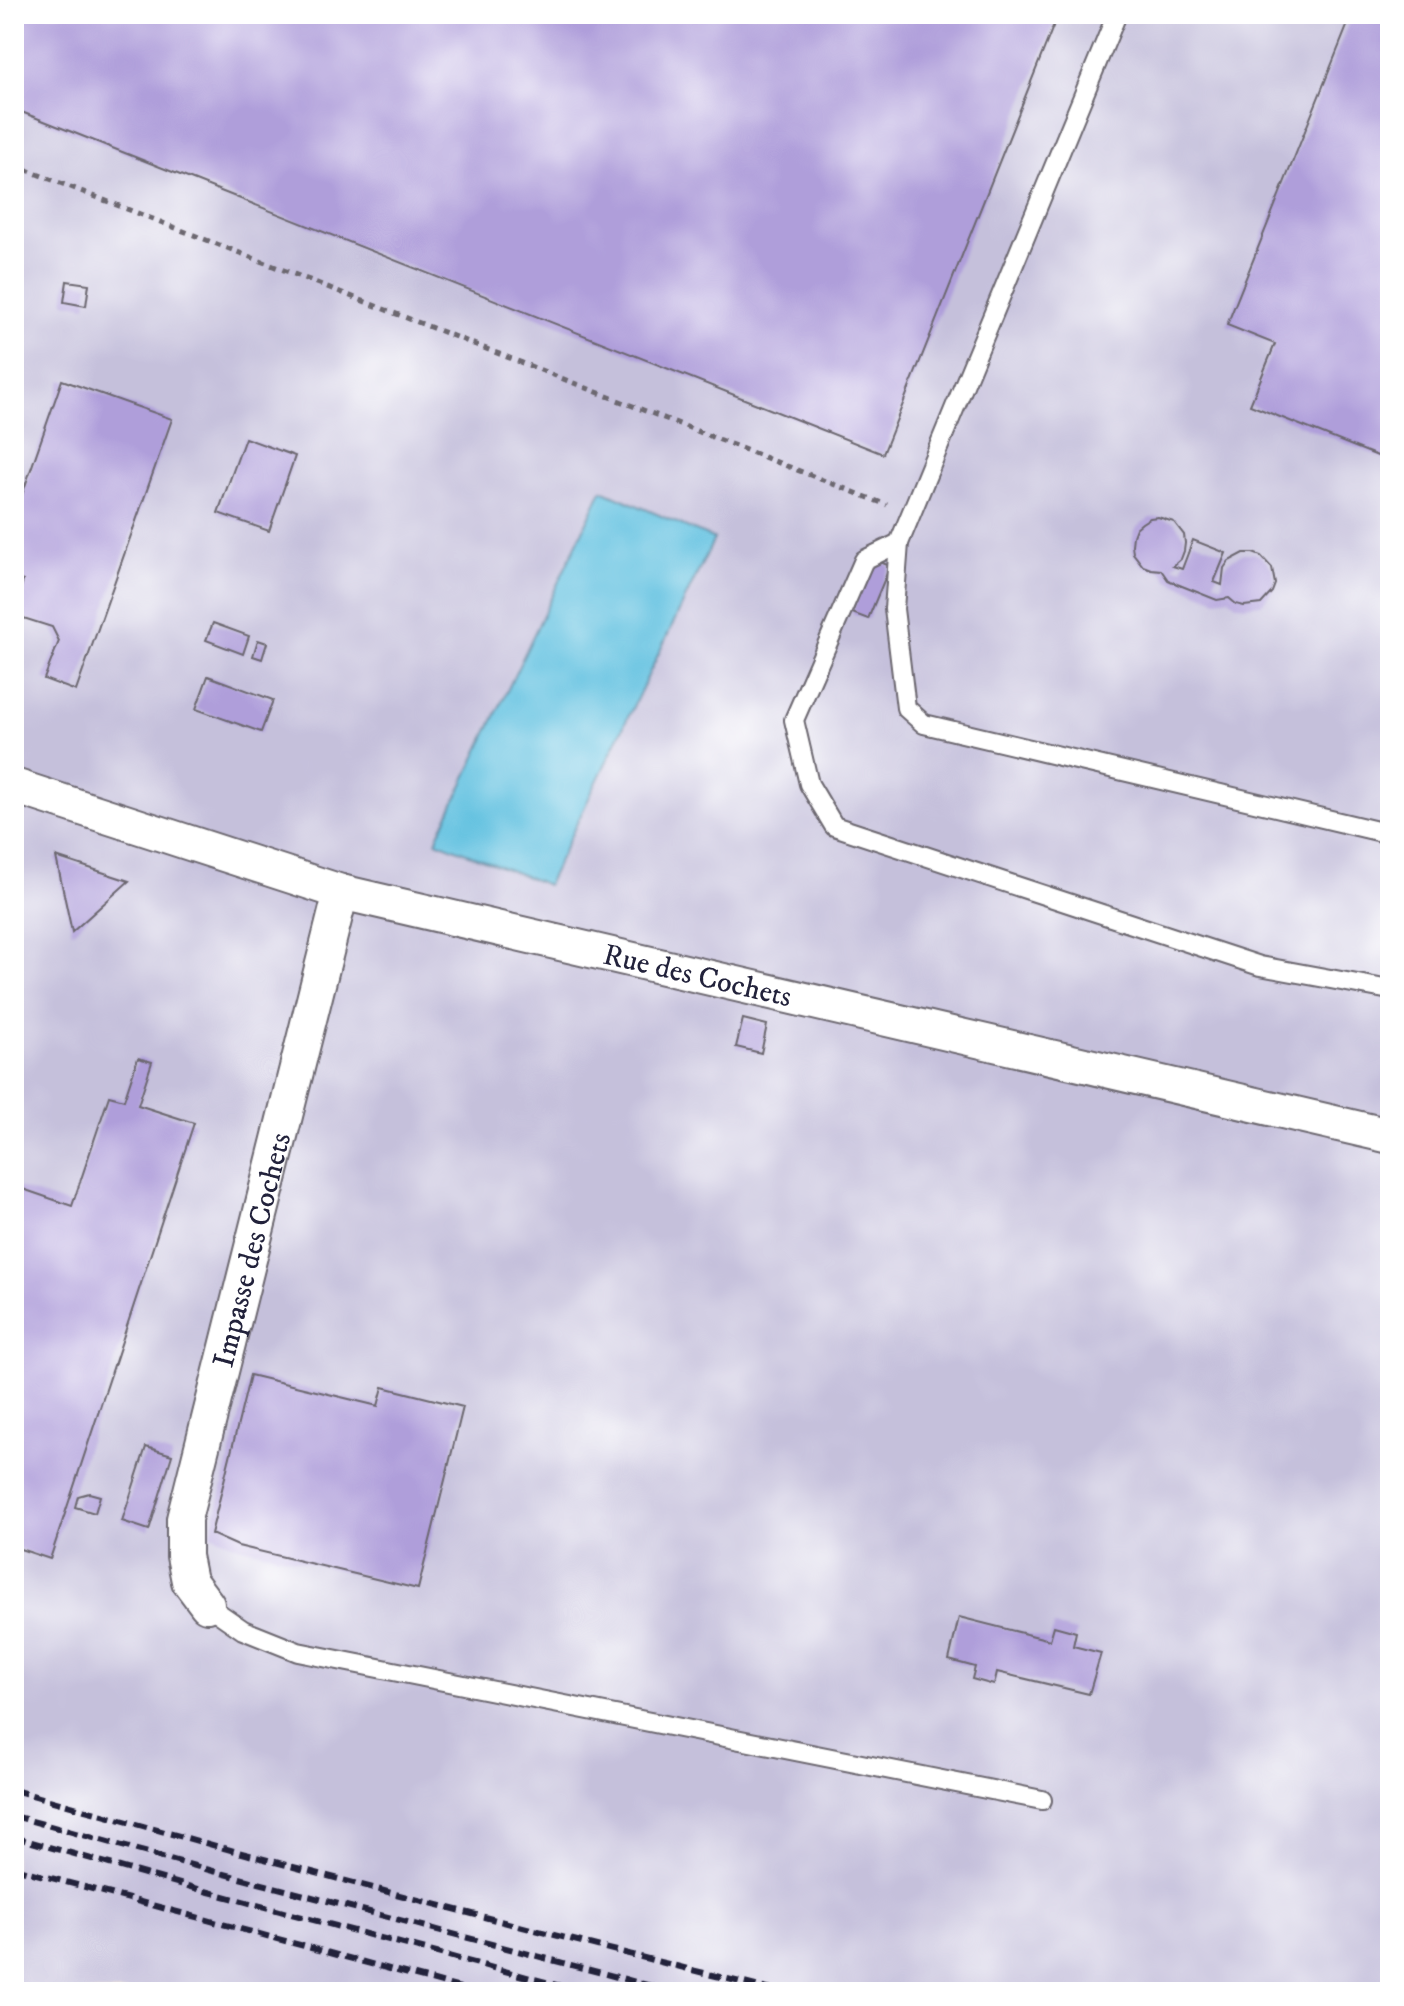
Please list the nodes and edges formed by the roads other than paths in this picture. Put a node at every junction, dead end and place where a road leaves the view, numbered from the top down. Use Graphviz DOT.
graph roads {
  1 [pos="1117,14"];
  2 [pos="899,543"];
  3 [pos="14,786"];
  4 [pos="1390,834"];
  5 [pos="341,892"];
  6 [pos="1390,990"];
  7 [pos="1390,1136"];
  8 [pos="207,1605"];
  9 [pos="1042,1800"];
  1 -- 2 [label="lane"];
  2 -- 4 [label="lane"];
  2 -- 6 [label="lane"];
  3 -- 5 [label="street, Rue des Cochets"];
  5 -- 7 [label="street, Rue des Cochets"];
  5 -- 8 [label="street, Impasse des Cochets"];
  8 -- 9 [label="lane"];
}
